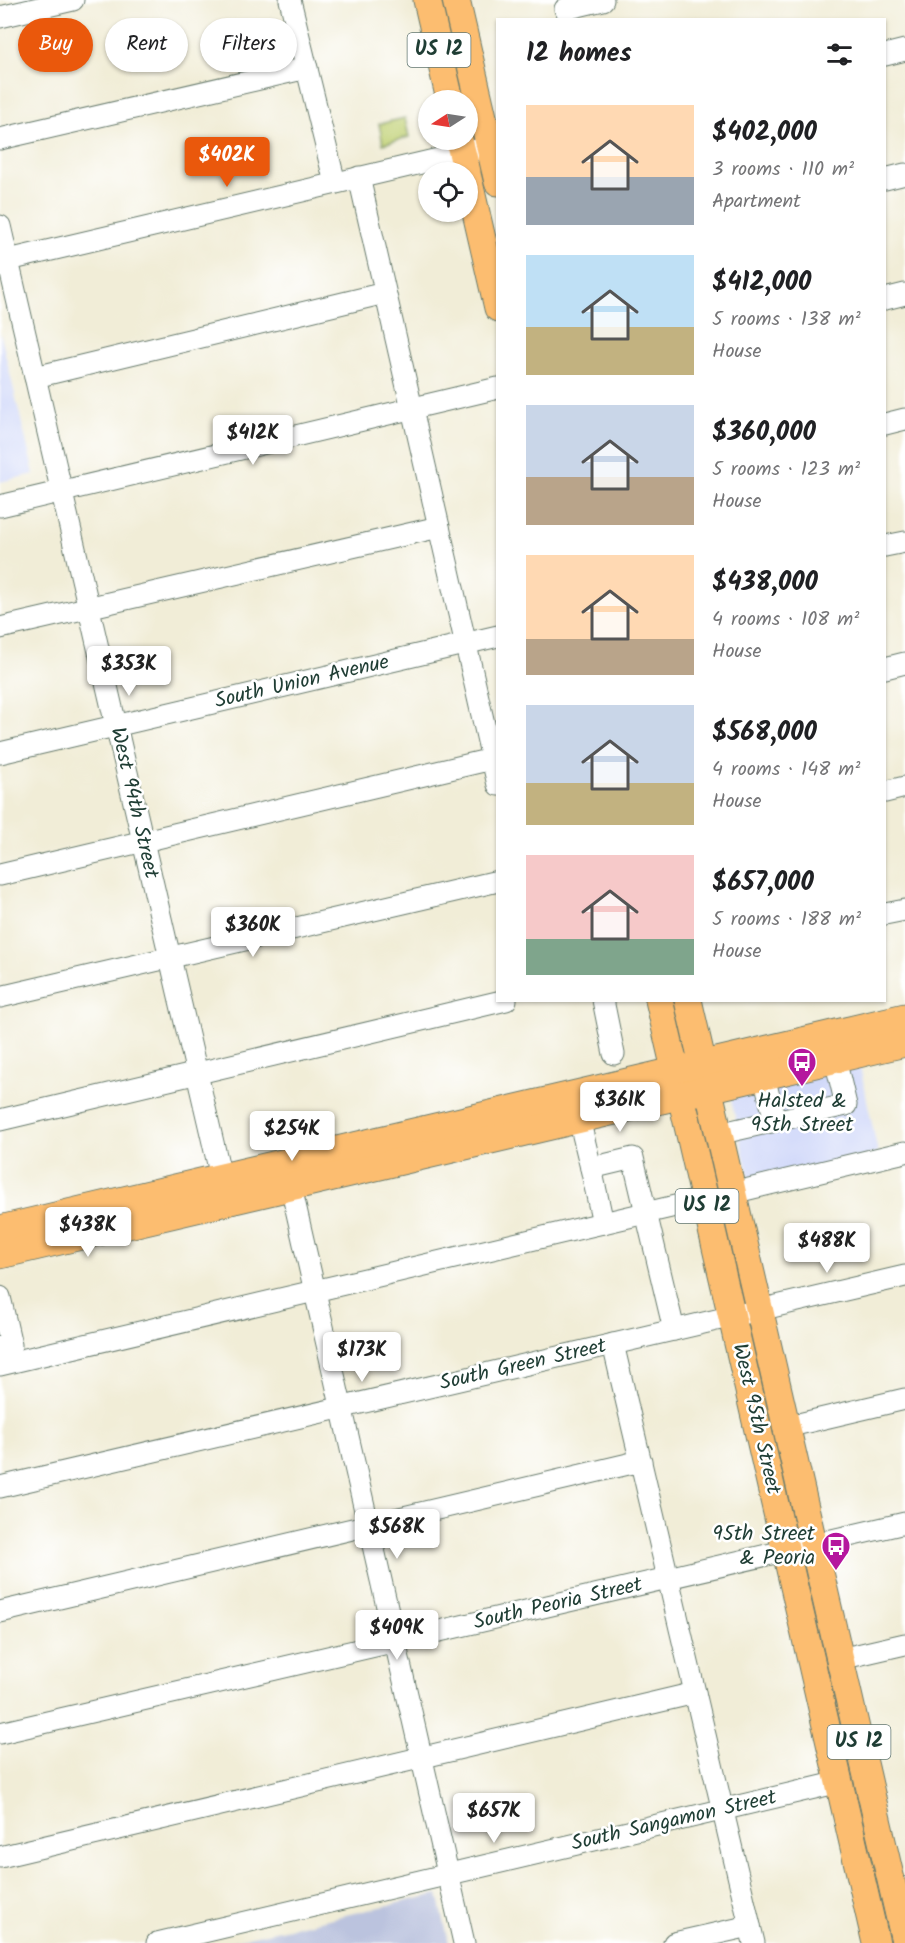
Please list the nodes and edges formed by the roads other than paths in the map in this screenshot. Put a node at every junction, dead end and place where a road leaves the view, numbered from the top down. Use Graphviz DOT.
graph roads {
  1 [pos="73,0"];
  2 [pos="290,0"];
  3 [pos="427,0"];
  4 [pos="456,0"];
  5 [pos="603,0"];
  6 [pos="565,9"];
  7 [pos="0,17"];
  8 [pos="905,50"];
  9 [pos="886,55"];
  10 [pos="307,68"];
  11 [pos="448,90"];
  12 [pos="0,139"];
  13 [pos="494,146"];
  14 [pos="464,161"];
  15 [pos="496,164"];
  16 [pos="905,174"];
  17 [pos="359,177"];
  18 [pos="886,179"];
  19 [pos="335,183"];
  20 [pos="0,226"];
  21 [pos="4,261"];
  22 [pos="385,293"];
  23 [pos="905,294"];
  24 [pos="496,299"];
  25 [pos="886,299"];
  26 [pos="35,377"];
  27 [pos="496,388"];
  28 [pos="412,409"];
  29 [pos="905,419"];
  30 [pos="886,424"];
  31 [pos="61,491"];
  32 [pos="0,506"];
  33 [pos="439,526"];
  34 [pos="905,542"];
  35 [pos="886,546"];
  36 [pos="88,608"];
  37 [pos="0,628"];
  38 [pos="496,636"];
  39 [pos="466,644"];
  40 [pos="905,663"];
  41 [pos="886,668"];
  42 [pos="116,726"];
  43 [pos="0,753"];
  44 [pos="492,759"];
  45 [pos="496,776"];
  46 [pos="905,787"];
  47 [pos="886,792"];
  48 [pos="143,841"];
  49 [pos="0,875"];
  50 [pos="496,881"];
  51 [pos="905,910"];
  52 [pos="886,914"];
  53 [pos="170,958"];
  54 [pos="0,997"];
  55 [pos="498,1002"];
  56 [pos="603,1002"];
  57 [pos="659,1002"];
  58 [pos="688,1002"];
  59 [pos="905,1017"];
  60 [pos="905,1043"];
  61 [pos="614,1053"];
  62 [pos="835,1059"];
  63 [pos="196,1073"];
  64 [pos="764,1076"];
  65 [pos="706,1077"];
  66 [pos="679,1083"];
  67 [pos="579,1119"];
  68 [pos="0,1120"];
  69 [pos="775,1121"];
  70 [pos="718,1134"];
  71 [pos="905,1152"];
  72 [pos="267,1166"];
  73 [pos="591,1168"];
  74 [pos="221,1177"];
  75 [pos="291,1186"];
  76 [pos="732,1193"];
  77 [pos="705,1199"];
  78 [pos="217,1204"];
  79 [pos="647,1213"];
  80 [pos="603,1224"];
  81 [pos="0,1229"];
  82 [pos="0,1255"];
  83 [pos="905,1276"];
  84 [pos="315,1291"];
  85 [pos="0,1297"];
  86 [pos="759,1310"];
  87 [pos="732,1316"];
  88 [pos="674,1330"];
  89 [pos="613,1344"];
  90 [pos="0,1347"];
  91 [pos="0,1365"];
  92 [pos="905,1399"];
  93 [pos="342,1408"];
  94 [pos="786,1426"];
  95 [pos="641,1461"];
  96 [pos="0,1487"];
  97 [pos="905,1523"];
  98 [pos="368,1525"];
  99 [pos="814,1544"];
  100 [pos="786,1551"];
  101 [pos="668,1578"];
  102 [pos="0,1612"];
  103 [pos="395,1641"];
  104 [pos="905,1644"];
  105 [pos="840,1659"];
  106 [pos="695,1693"];
  107 [pos="0,1733"];
  108 [pos="422,1758"];
  109 [pos="840,1782"];
  110 [pos="723,1810"];
  111 [pos="0,1857"];
  112 [pos="449,1874"];
  113 [pos="900,1892"];
  114 [pos="752,1934"];
  115 [pos="905,1941"];
  116 [pos="157,1943"];
  117 [pos="464,1943"];
  118 [pos="674,1943"];
  119 [pos="876,1943"];
  1 -- 7 [label="street"];
  2 -- 10 [label="street"];
  3 -- 11 [label="main road, US 12"];
  4 -- 13 [label="main road, US 12"];
  5 -- 6 [label="street"];
  8 -- 9 [label="street"];
  10 -- 12 [label="street"];
  10 -- 19 [label="street"];
  13 -- 14 [label="street"];
  13 -- 15 [label="main road, US 12"];
  14 -- 17 [label="street"];
  14 -- 24 [label="main road"];
  16 -- 18 [label="street"];
  17 -- 19 [label="street"];
  17 -- 22 [label="street"];
  19 -- 21 [label="street"];
  20 -- 21 [label="street, West 94th Street"];
  21 -- 26 [label="street, West 94th Street"];
  22 -- 26 [label="street"];
  22 -- 28 [label="street"];
  23 -- 25 [label="street"];
  26 -- 31 [label="street, West 94th Street"];
  27 -- 28 [label="street"];
  28 -- 31 [label="street"];
  28 -- 33 [label="street"];
  29 -- 30 [label="street"];
  31 -- 32 [label="street"];
  31 -- 36 [label="street, West 94th Street"];
  33 -- 36 [label="street"];
  33 -- 39 [label="street"];
  34 -- 35 [label="street"];
  36 -- 37 [label="street"];
  36 -- 42 [label="street, West 94th Street"];
  38 -- 39 [label="street, South Union Avenue"];
  39 -- 42 [label="street, South Union Avenue"];
  39 -- 44 [label="street"];
  40 -- 41 [label="street"];
  42 -- 43 [label="street, South Union Avenue"];
  42 -- 48 [label="street, West 94th Street"];
  44 -- 45 [label="street"];
  44 -- 48 [label="street"];
  46 -- 47 [label="street"];
  48 -- 49 [label="street"];
  48 -- 53 [label="street, West 94th Street"];
  50 -- 53 [label="street"];
  51 -- 52 [label="street"];
  53 -- 54 [label="street"];
  53 -- 63 [label="street, West 94th Street"];
  55 -- 63 [label="street"];
  56 -- 61 [label="street"];
  57 -- 66 [label="main road, West 95th Street / US 12"];
  58 -- 65 [label="main road, West 95th Street / US 12"];
  59 -- 65 [label="main road"];
  60 -- 62 [label="main road"];
  62 -- 64 [label="main road"];
  62 -- 69 [label="street"];
  63 -- 68 [label="street"];
  63 -- 74 [label="street, West 94th Street"];
  64 -- 65 [label="main road"];
  64 -- 69 [label="street"];
  65 -- 66 [label="main road"];
  65 -- 70 [label="main road, West 95th Street / US 12"];
  66 -- 67 [label="main road"];
  66 -- 72 [label="main road"];
  66 -- 77 [label="main road, West 95th Street / US 12"];
  67 -- 73 [label="street"];
  67 -- 75 [label="main road"];
  69 -- 70 [label="street"];
  70 -- 76 [label="main road, West 95th Street / US 12"];
  71 -- 76 [label="street"];
  72 -- 74 [label="main road"];
  72 -- 75 [label="street"];
  73 -- 79 [label="street"];
  73 -- 80 [label="street"];
  74 -- 78 [label="street, West 94th Street"];
  74 -- 81 [label="main road"];
  75 -- 78 [label="main road"];
  75 -- 84 [label="street"];
  76 -- 86 [label="main road, West 95th Street / US 12"];
  77 -- 79 [label="street"];
  77 -- 87 [label="main road, West 95th Street / US 12"];
  78 -- 82 [label="main road"];
  79 -- 80 [label="street"];
  79 -- 88 [label="street"];
  80 -- 84 [label="street"];
  83 -- 86 [label="street, South Green Street"];
  84 -- 91 [label="street"];
  84 -- 93 [label="street"];
  85 -- 90 [label="street"];
  86 -- 87 [label="street, South Green Street"];
  86 -- 94 [label="main road, West 95th Street / US 12"];
  87 -- 88 [label="street, South Green Street"];
  87 -- 100 [label="main road, West 95th Street / US 12"];
  88 -- 89 [label="street, South Green Street"];
  89 -- 93 [label="street, South Green Street"];
  89 -- 95 [label="street"];
  92 -- 94 [label="street"];
  93 -- 96 [label="street, South Green Street"];
  93 -- 98 [label="street"];
  94 -- 99 [label="main road, West 95th Street / US 12"];
  95 -- 98 [label="street"];
  95 -- 101 [label="street"];
  97 -- 99 [label="street, South Peoria Street"];
  98 -- 102 [label="street"];
  98 -- 103 [label="street"];
  99 -- 100 [label="street, South Peoria Street"];
  99 -- 105 [label="main road, West 95th Street / US 12"];
  100 -- 101 [label="street, South Peoria Street"];
  100 -- 109 [label="main road, West 95th Street / US 12"];
  101 -- 103 [label="street, South Peoria Street"];
  101 -- 106 [label="street"];
  103 -- 107 [label="street, South Peoria Street"];
  103 -- 108 [label="street"];
  104 -- 105 [label="street"];
  105 -- 113 [label="main road, West 95th Street / US 12"];
  106 -- 108 [label="street"];
  106 -- 110 [label="street"];
  108 -- 111 [label="street"];
  108 -- 112 [label="street"];
  109 -- 110 [label="street, South Sangamon Street"];
  109 -- 119 [label="main road, West 95th Street / US 12"];
  110 -- 112 [label="street, South Sangamon Street"];
  110 -- 114 [label="street"];
  112 -- 116 [label="street, South Sangamon Street"];
  112 -- 117 [label="street"];
  113 -- 115 [label="main road, West 95th Street / US 12"];
  114 -- 118 [label="street"];
}
